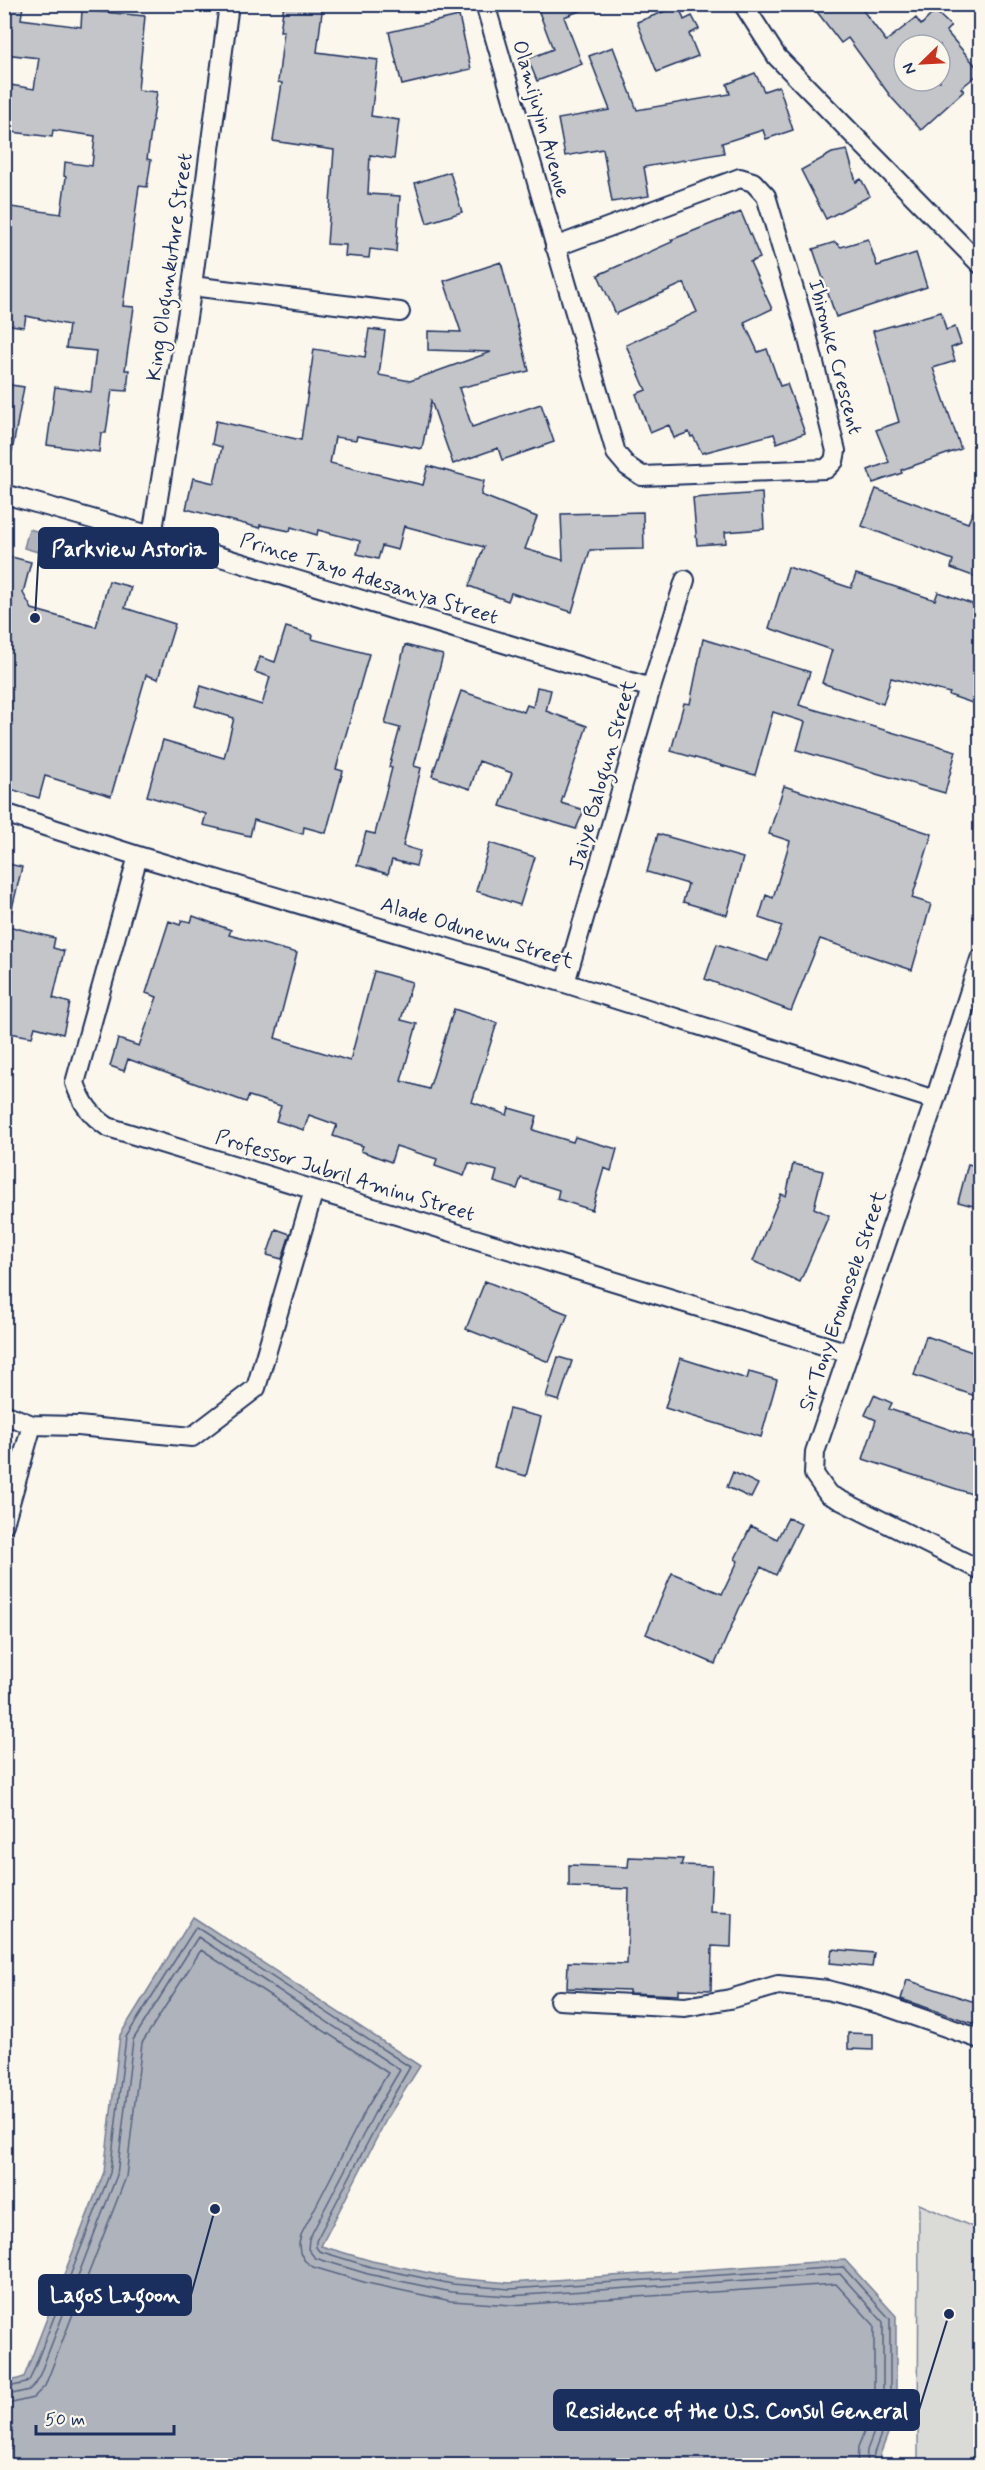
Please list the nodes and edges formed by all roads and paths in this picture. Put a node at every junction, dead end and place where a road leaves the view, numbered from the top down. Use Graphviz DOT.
graph roads {
  1 [pos="229,4"];
  2 [pos="485,4"];
  3 [pos="743,4"];
  4 [pos="555,247"];
  5 [pos="981,264"];
  6 [pos="192,286"];
  7 [pos="400,312"];
  8 [pos="4,494"];
  9 [pos="152,536"];
  10 [pos="685,580"];
  11 [pos="651,688"];
  12 [pos="4,813"];
  13 [pos="138,856"];
  14 [pos="981,959"];
  15 [pos="565,983"];
  16 [pos="935,1100"];
  17 [pos="314,1190"];
  18 [pos="849,1353"];
  19 [pos="4,1414"];
  20 [pos="32,1425"];
  21 [pos="4,1524"];
  22 [pos="981,1570"];
  23 [pos="559,2000"];
  24 [pos="981,2039"];
  1 -- 6 [label="street, King Ologunkuture Street"];
  2 -- 4 [label="street, Olamijuyin Avenue"];
  3 -- 5 [label="street"];
  4 -- 4 [label="street, Ibironke Crescent"];
  6 -- 7 [label="street"];
  6 -- 9 [label="street, King Ologunkuture Street"];
  8 -- 9 [label="street, Prince Tayo Adesanya Street"];
  9 -- 11 [label="street, Prince Tayo Adesanya Street"];
  10 -- 11 [label="street, Jaiye Balogun Street"];
  11 -- 15 [label="street, Jaiye Balogun Street"];
  12 -- 13 [label="street, Alade Odunewu Street"];
  13 -- 15 [label="street, Alade Odunewu Street"];
  13 -- 17 [label="street, Professor Jubril Aminu Street"];
  14 -- 16 [label="street, Sir Tony Eromosele Street"];
  15 -- 16 [label="street, Alade Odunewu Street"];
  16 -- 18 [label="street, Sir Tony Eromosele Street"];
  17 -- 18 [label="street, Professor Jubril Aminu Street"];
  17 -- 20 [label="street"];
  18 -- 22 [label="street, Sir Tony Eromosele Street"];
  19 -- 20 [label="street"];
  20 -- 21 [label="street"];
  23 -- 24 [label="street"];
}
